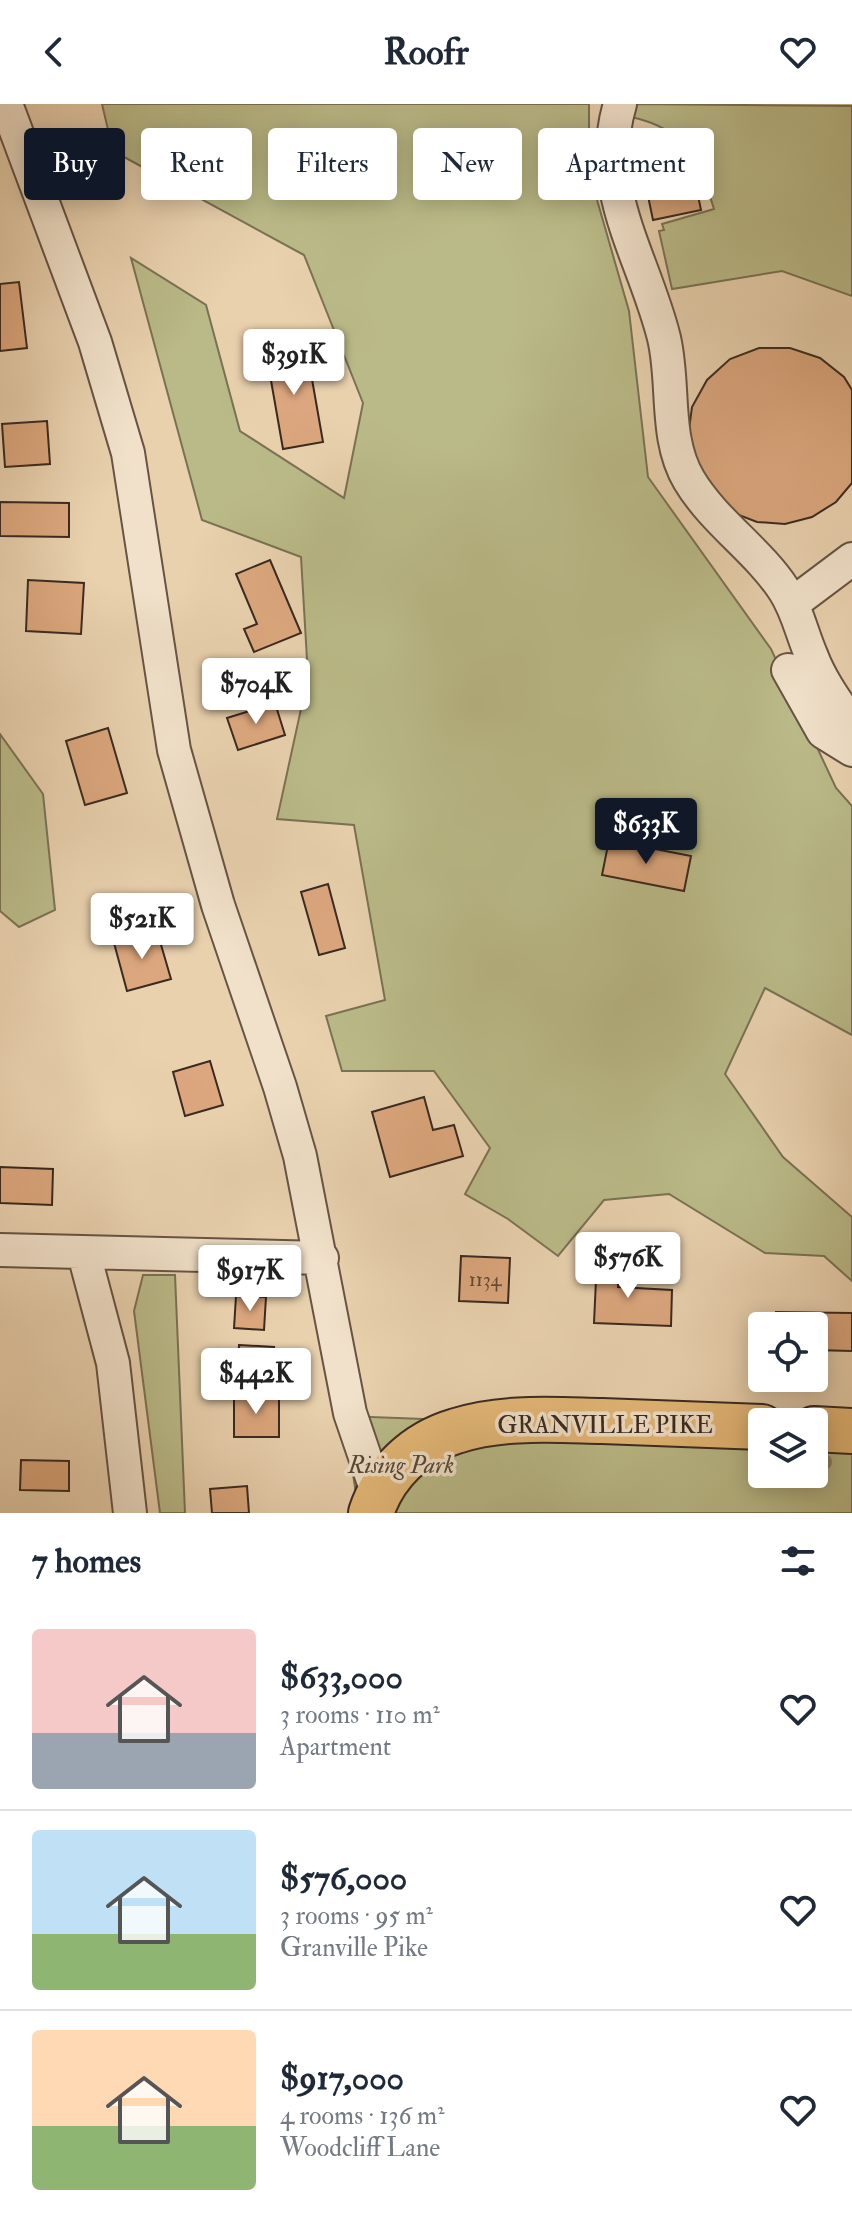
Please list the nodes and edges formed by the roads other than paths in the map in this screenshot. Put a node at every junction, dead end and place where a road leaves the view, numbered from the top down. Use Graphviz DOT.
graph roads {
  1 [pos="6,104"];
  2 [pos="620,104"];
  3 [pos="852,559"];
  4 [pos="792,604"];
  5 [pos="788,670"];
  6 [pos="852,725"];
  7 [pos="852,750"];
  8 [pos="0,1250"];
  9 [pos="84,1254"];
  10 [pos="322,1258"];
  11 [pos="748,1427"];
  12 [pos="828,1430"];
  13 [pos="852,1431"];
  14 [pos="374,1504"];
  15 [pos="130,1513"];
  1 -- 10 [label="street"];
  2 -- 4 [label="street"];
  3 -- 4 [label="street"];
  4 -- 6 [label="street"];
  5 -- 7 [label="street"];
  8 -- 9 [label="street"];
  9 -- 10 [label="street"];
  9 -- 15 [label="street"];
  10 -- 14 [label="street"];
  11 -- 14 [label="highway, GRANVILLE PIKE"];
  12 -- 13 [label="highway"];
}
